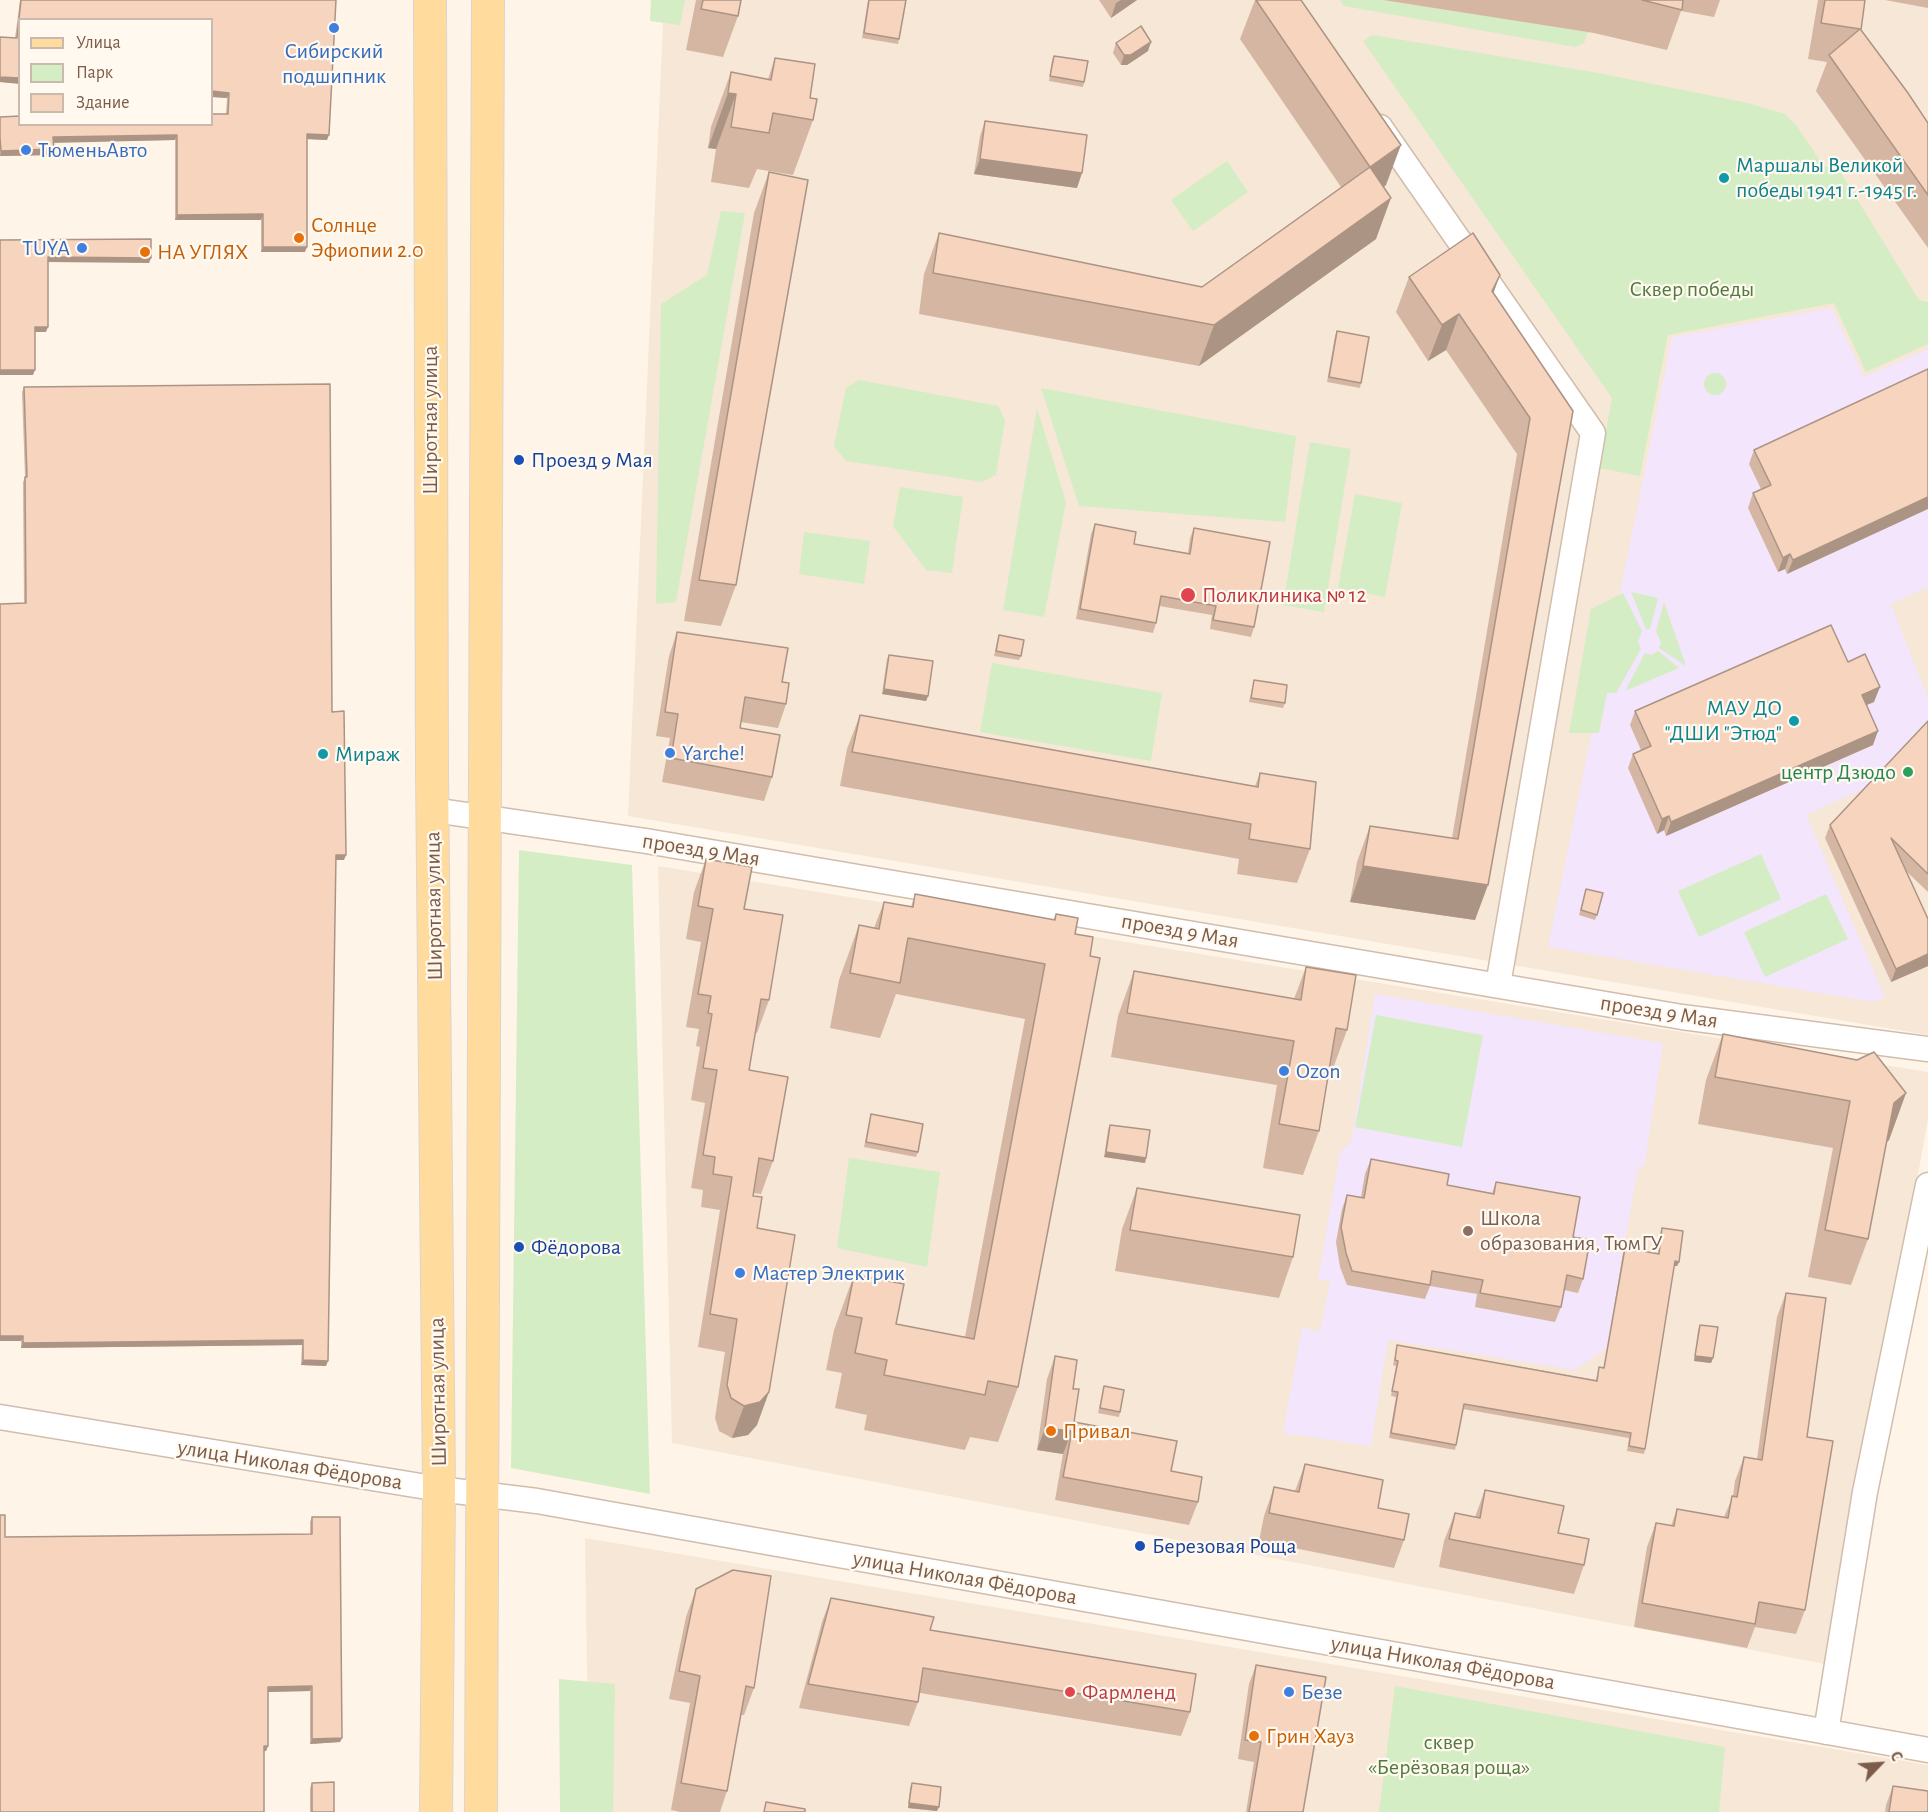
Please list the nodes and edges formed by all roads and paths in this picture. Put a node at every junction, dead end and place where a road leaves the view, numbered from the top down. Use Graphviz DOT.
graph roads {
  1 [pos="430,0"];
  2 [pos="488,0"];
  3 [pos="1366,107"];
  4 [pos="432,810"];
  5 [pos="484,817"];
  6 [pos="1498,985"];
  7 [pos="1928,1049"];
  8 [pos="1928,1185"];
  9 [pos="0,1417"];
  10 [pos="439,1489"];
  11 [pos="482,1493"];
  12 [pos="1826,1732"];
  13 [pos="1928,1750"];
  14 [pos="436,1812"];
  15 [pos="481,1812"];
  1 -- 4 [label="main road, Широтная улица"];
  2 -- 5 [label="main road, Широтная улица"];
  3 -- 6 [label="street"];
  4 -- 5 [label="street, проезд 9 Мая"];
  4 -- 10 [label="main road, Широтная улица"];
  5 -- 6 [label="street, проезд 9 Мая"];
  5 -- 11 [label="main road, Широтная улица"];
  6 -- 7 [label="street, проезд 9 Мая"];
  8 -- 12 [label="street"];
  9 -- 10 [label="street, улица Николая Фёдорова"];
  10 -- 11 [label="street, улица Николая Фёдорова"];
  10 -- 14 [label="main road, Широтная улица"];
  11 -- 12 [label="street, улица Николая Фёдорова"];
  11 -- 15 [label="main road, Широтная улица"];
  12 -- 13 [label="street, улица Николая Фёдорова"];
}
